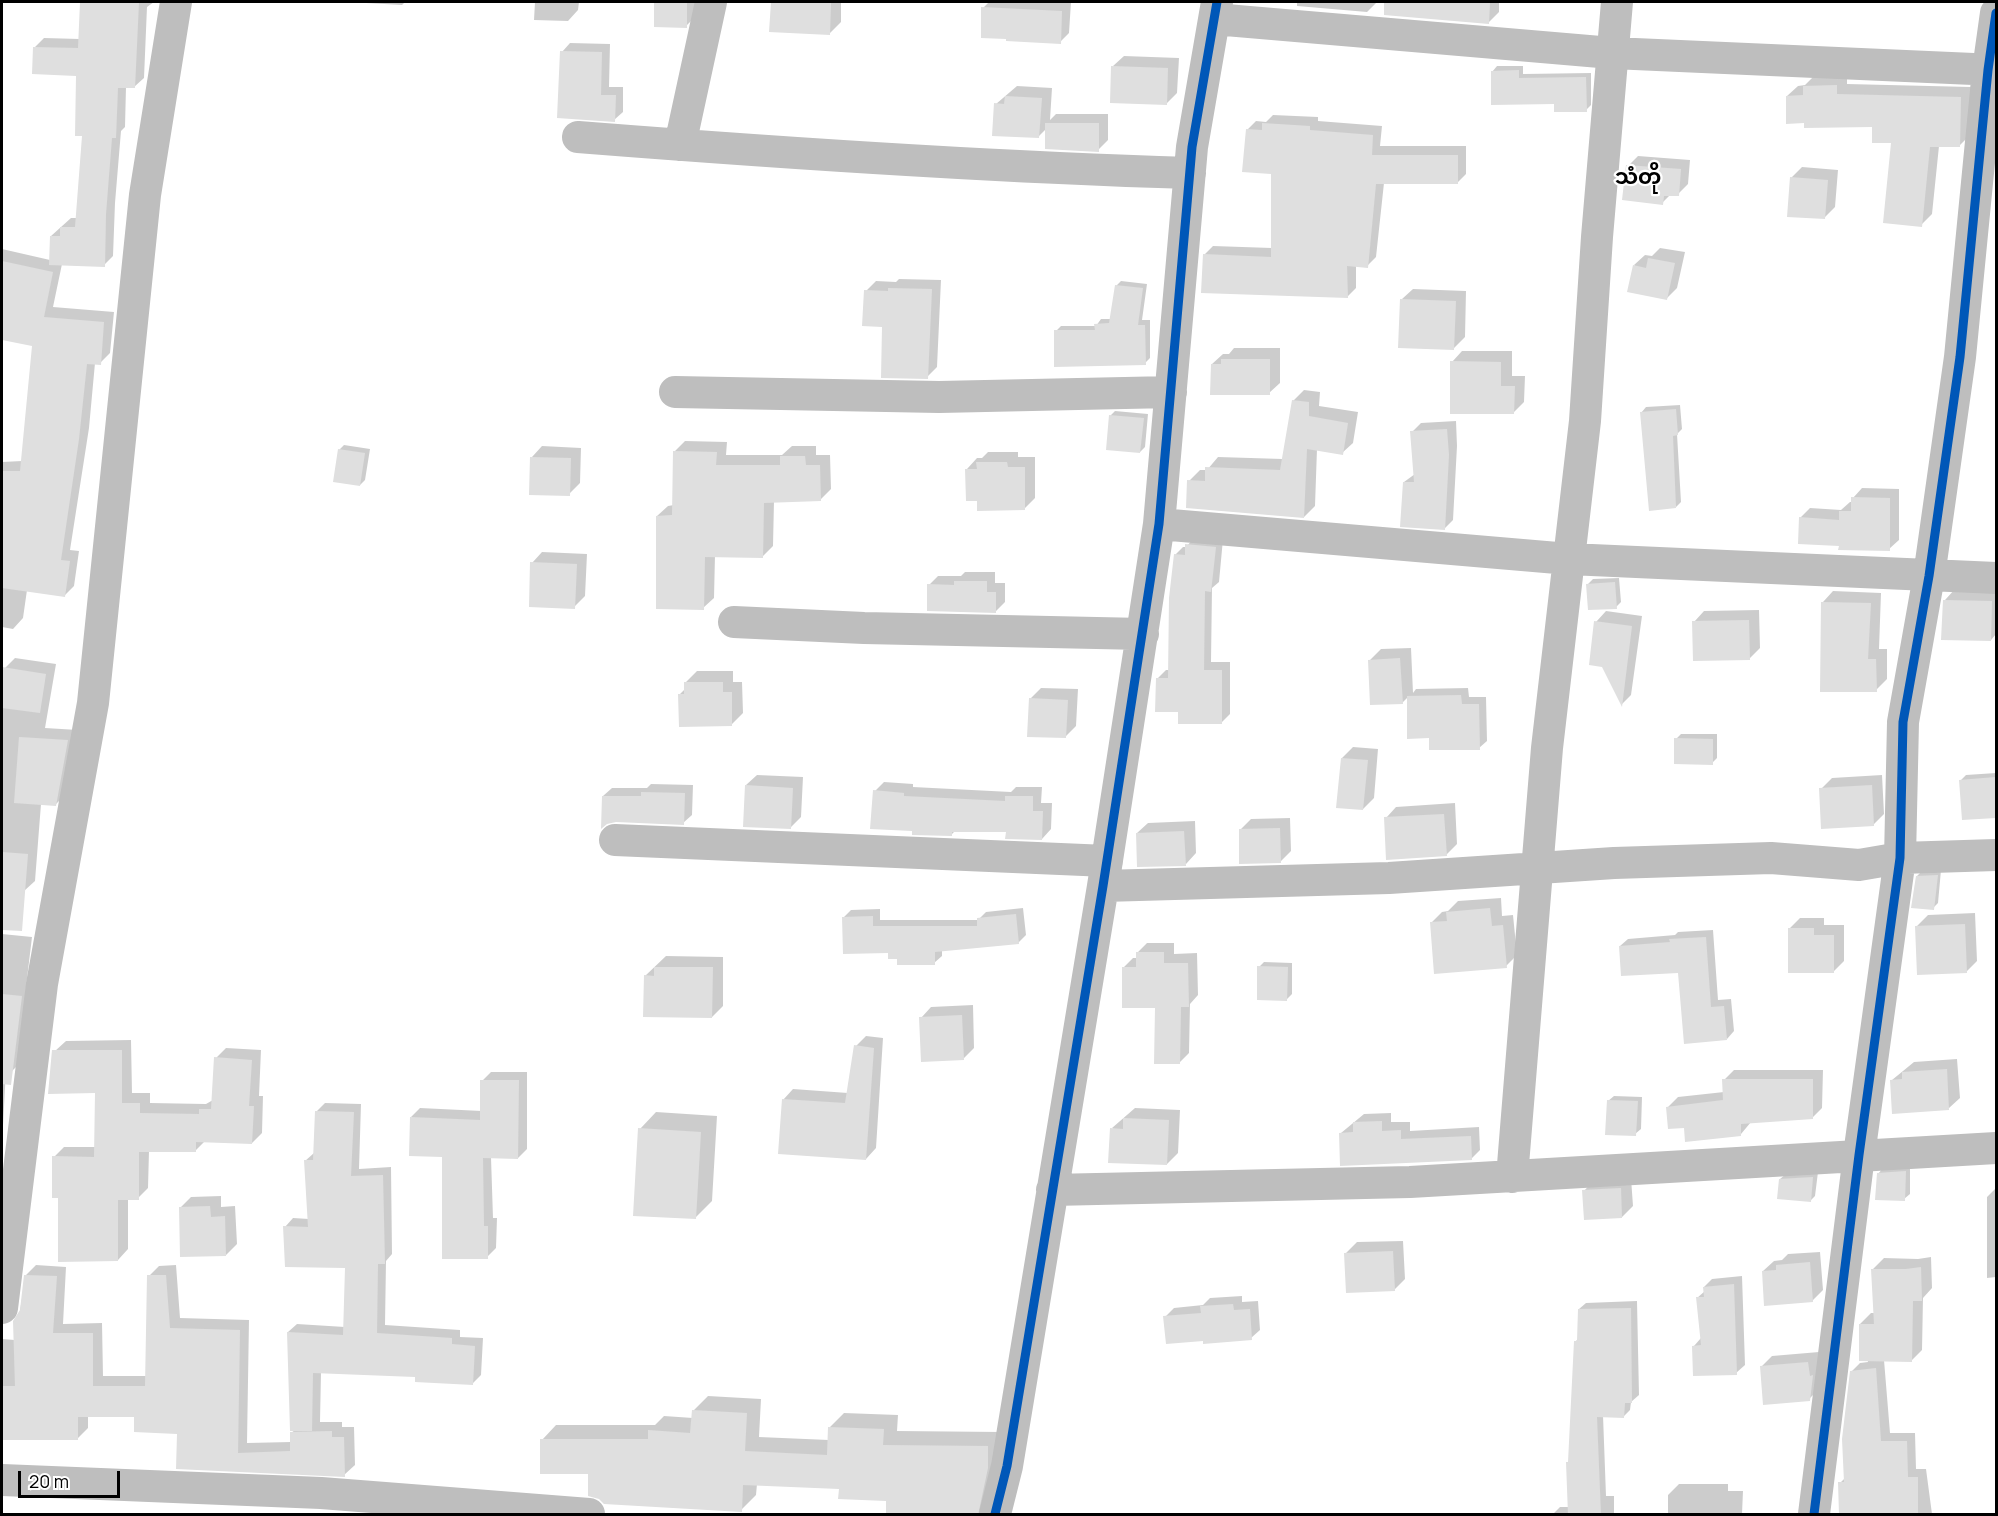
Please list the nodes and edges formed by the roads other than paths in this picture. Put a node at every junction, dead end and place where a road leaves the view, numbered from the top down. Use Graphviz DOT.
graph roads {
  1 [pos="176,2"];
  2 [pos="711,2"];
  3 [pos="1617,2"];
  4 [pos="1216,10"];
  5 [pos="1996,13"];
  6 [pos="1612,53"];
  7 [pos="1992,70"];
  8 [pos="578,137"];
  9 [pos="680,145"];
  10 [pos="1190,173"];
  11 [pos="675,392"];
  12 [pos="1171,392"];
  13 [pos="1160,524"];
  14 [pos="1569,559"];
  15 [pos="1929,576"];
  16 [pos="1996,578"];
  17 [pos="734,622"];
  18 [pos="1143,634"];
  19 [pos="615,840"];
  20 [pos="1996,855"];
  21 [pos="1900,858"];
  22 [pos="1536,868"];
  23 [pos="1105,873"];
  24 [pos="1996,1148"];
  25 [pos="1858,1155"];
  26 [pos="1512,1177"];
  27 [pos="1052,1190"];
  28 [pos="2,1308"];
  29 [pos="2,1480"];
  30 [pos="589,1515"];
  31 [pos="995,1515"];
  32 [pos="1814,1515"];
  1 -- 28 [label="street"];
  2 -- 9 [label="street"];
  3 -- 6 [label="street"];
  4 -- 6 [label="street"];
  4 -- 10 [label="street"];
  5 -- 7 [label="street"];
  6 -- 7 [label="street"];
  6 -- 14 [label="street"];
  7 -- 15 [label="street"];
  8 -- 9 [label="street"];
  9 -- 10 [label="street"];
  10 -- 12 [label="street"];
  11 -- 12 [label="street"];
  12 -- 13 [label="street"];
  13 -- 14 [label="street"];
  13 -- 18 [label="street"];
  14 -- 15 [label="street"];
  14 -- 22 [label="street"];
  15 -- 16 [label="street"];
  15 -- 21 [label="street"];
  17 -- 18 [label="street"];
  18 -- 23 [label="street"];
  19 -- 23 [label="street"];
  20 -- 21 [label="street"];
  21 -- 22 [label="street"];
  21 -- 25 [label="street"];
  22 -- 23 [label="street"];
  22 -- 26 [label="street"];
  23 -- 27 [label="street"];
  24 -- 25 [label="street"];
  25 -- 26 [label="street"];
  25 -- 32 [label="street"];
  26 -- 27 [label="street"];
  27 -- 31 [label="street"];
  29 -- 30 [label="street"];
}
